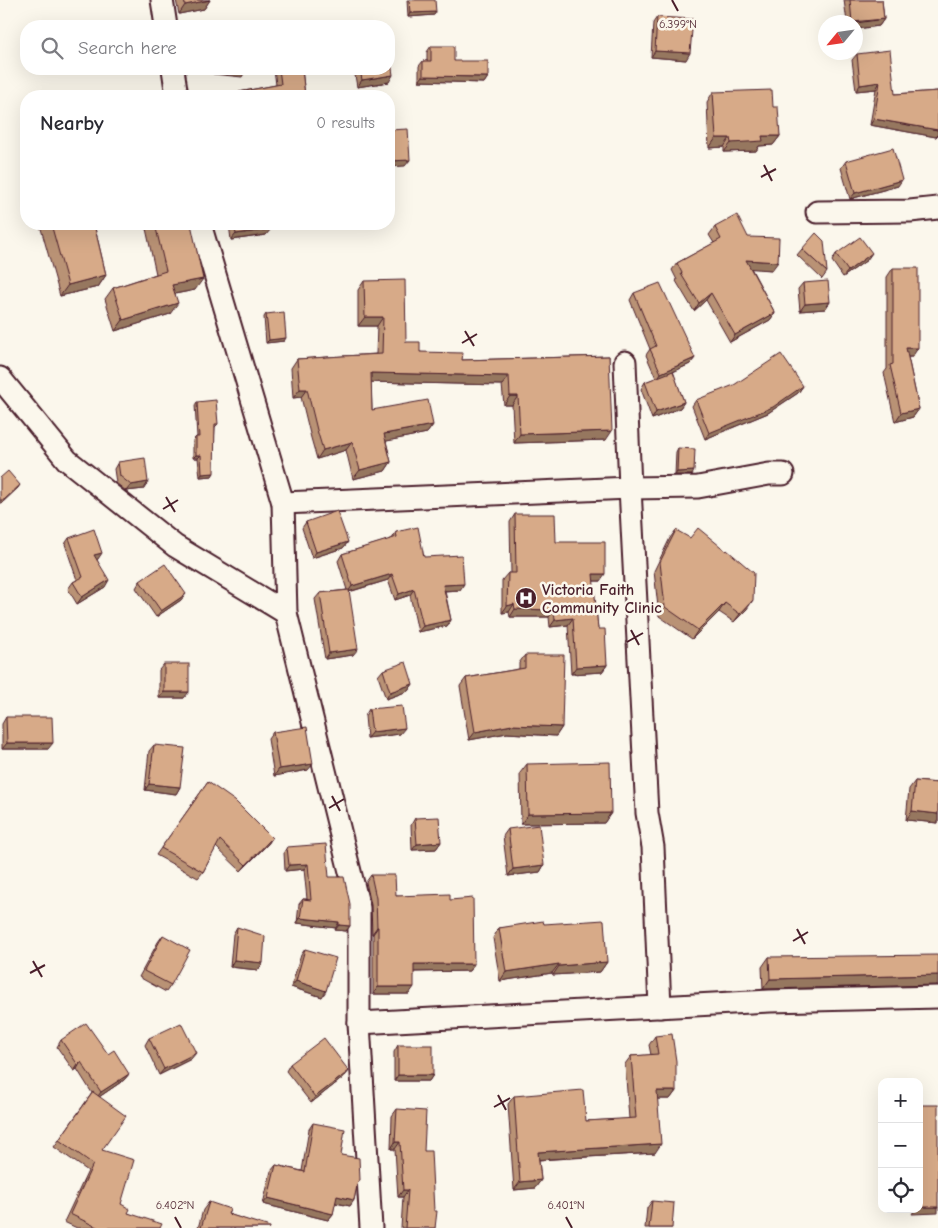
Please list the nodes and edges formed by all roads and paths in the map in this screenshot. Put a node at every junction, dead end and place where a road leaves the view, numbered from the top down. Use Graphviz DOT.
graph roads {
  1 [pos="162,0"];
  2 [pos="165,20"];
  3 [pos="174,75"];
  4 [pos="177,90"];
  5 [pos="938,208"];
  6 [pos="817,212"];
  7 [pos="202,230"];
  8 [pos="625,362"];
  9 [pos="0,378"];
  10 [pos="783,474"];
  11 [pos="630,488"];
  12 [pos="283,503"];
  13 [pos="286,612"];
  14 [pos="938,997"];
  15 [pos="660,1007"];
  16 [pos="359,1023"];
  17 [pos="370,1228"];
  1 -- 2 [label="street"];
  3 -- 4 [label="street"];
  5 -- 6 [label="street"];
  7 -- 12 [label="street"];
  8 -- 11 [label="street"];
  9 -- 13 [label="street"];
  10 -- 11 [label="street"];
  11 -- 12 [label="street"];
  11 -- 15 [label="street"];
  12 -- 13 [label="street"];
  13 -- 16 [label="street"];
  14 -- 15 [label="street"];
  15 -- 16 [label="street"];
  16 -- 17 [label="street"];
}
